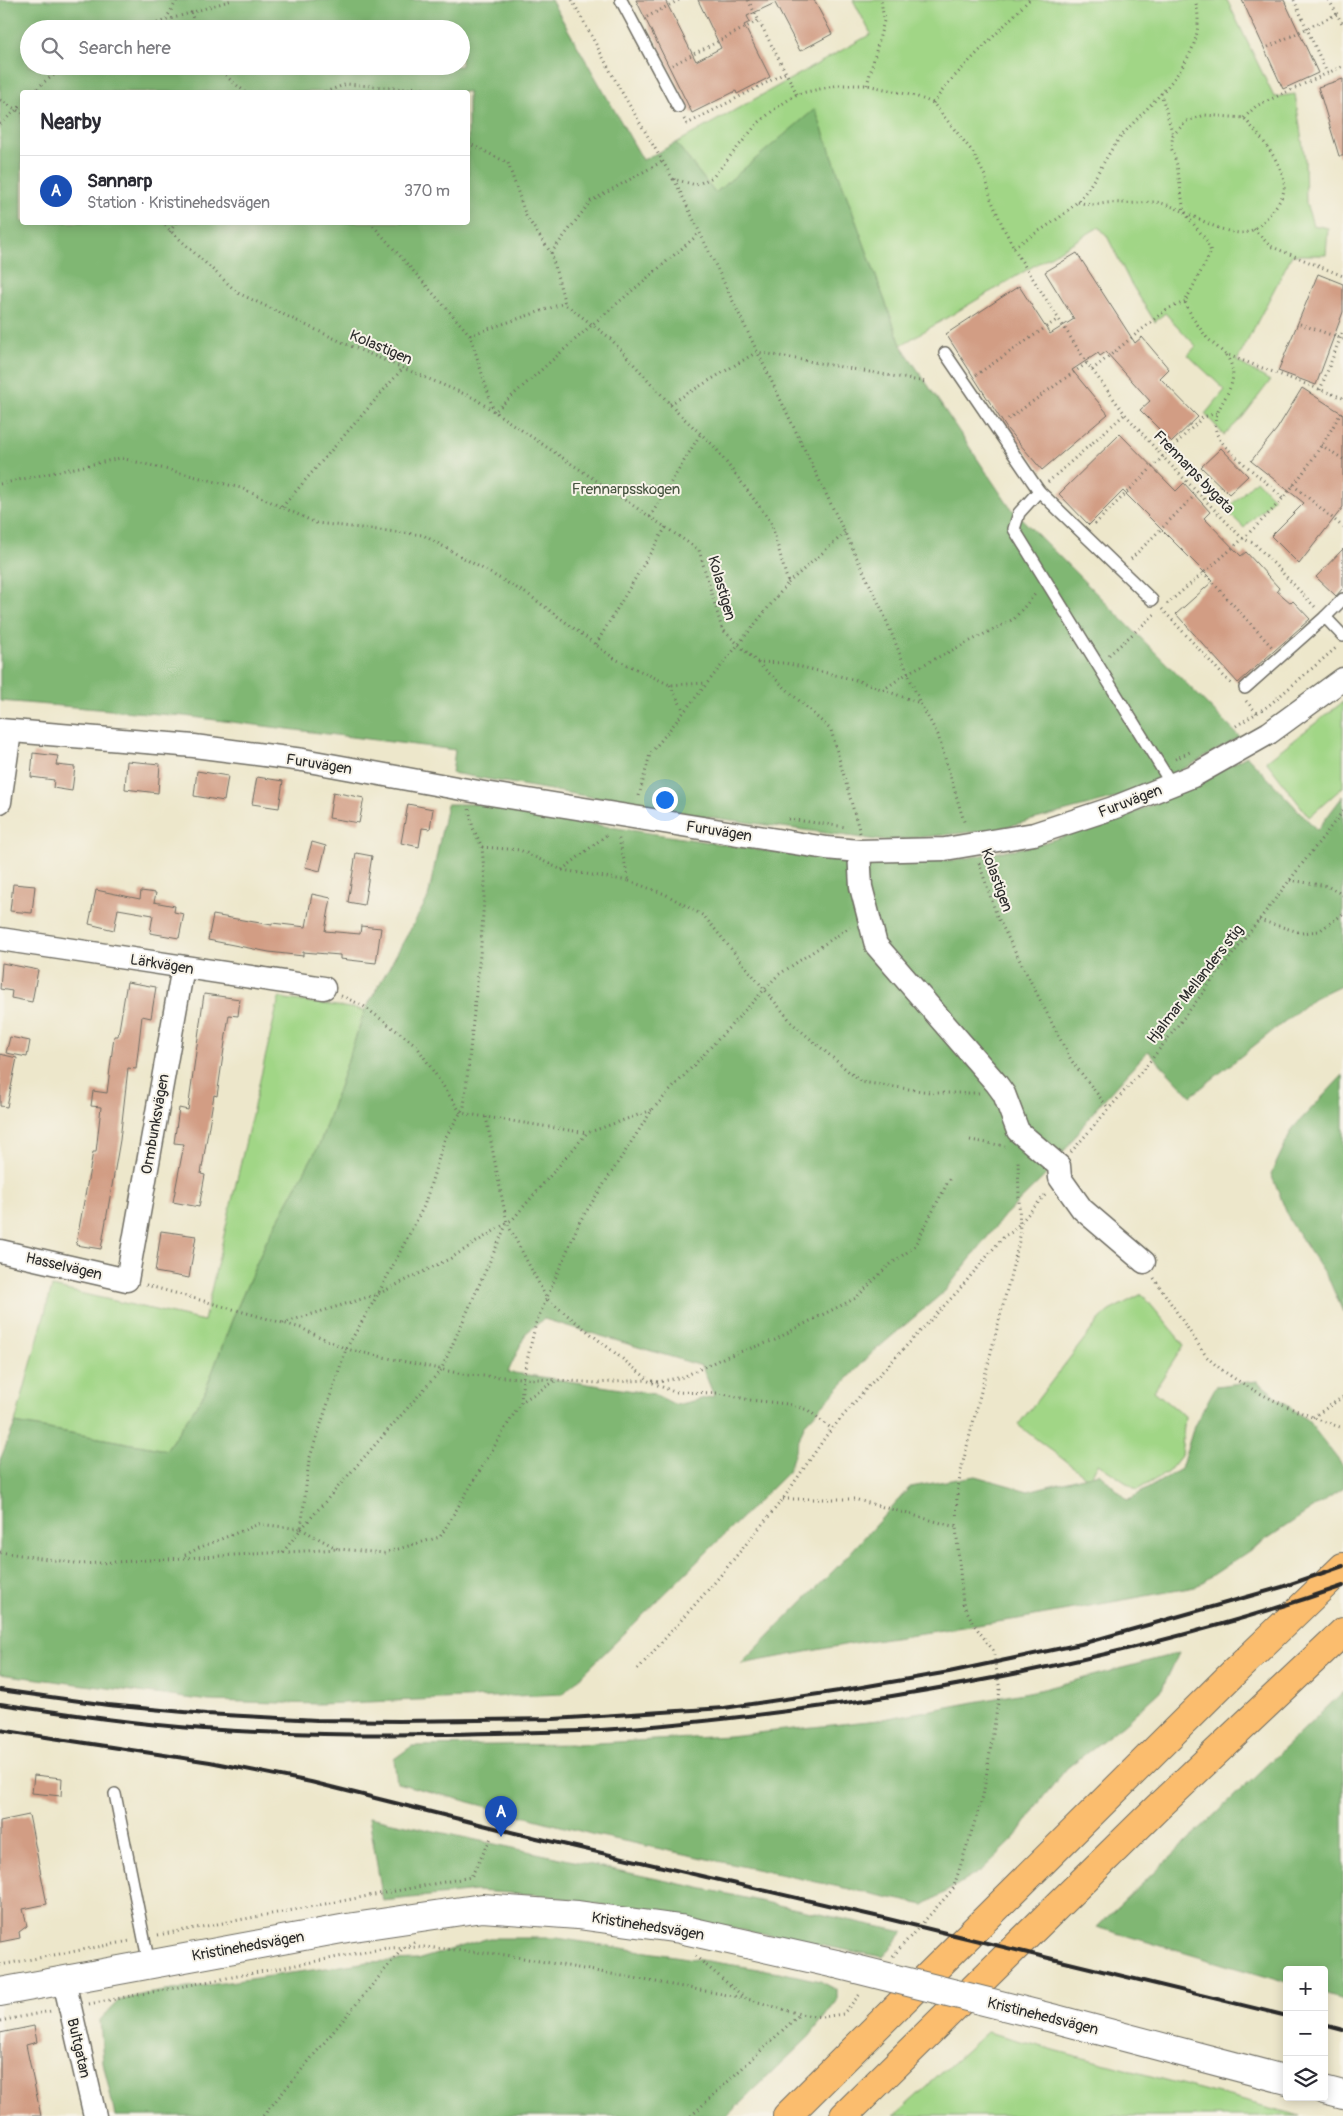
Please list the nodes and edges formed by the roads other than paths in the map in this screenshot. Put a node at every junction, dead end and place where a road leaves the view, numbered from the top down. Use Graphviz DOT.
graph roads {
  1 [pos="621,0"];
  2 [pos="678,107"];
  3 [pos="945,353"];
  4 [pos="1039,491"];
  5 [pos="1343,599"];
  6 [pos="1152,600"];
  7 [pos="1325,618"];
  8 [pos="1343,636"];
  9 [pos="1342,680"];
  10 [pos="1245,694"];
  11 [pos="5,731"];
  12 [pos="1166,775"];
  13 [pos="0,802"];
  14 [pos="859,851"];
  15 [pos="0,939"];
  16 [pos="182,967"];
  17 [pos="324,988"];
  18 [pos="0,1251"];
  19 [pos="1144,1262"];
  20 [pos="127,1280"];
  21 [pos="1343,1566"];
  22 [pos="1343,1632"];
  23 [pos="115,1794"];
  24 [pos="146,1951"];
  25 [pos="64,1980"];
  26 [pos="0,1992"];
  27 [pos="1283,2079"];
  28 [pos="1328,2091"];
  29 [pos="1343,2095"];
  30 [pos="94,2116"];
  31 [pos="788,2116"];
  32 [pos="844,2116"];
  1 -- 2 [label="lane"];
  3 -- 4 [label="lane"];
  4 -- 6 [label="lane"];
  4 -- 12 [label="lane"];
  5 -- 7 [label="lane"];
  7 -- 8 [label="lane"];
  7 -- 10 [label="lane"];
  9 -- 12 [label="street, Furuvägen"];
  11 -- 13 [label="street"];
  11 -- 14 [label="street, Furuvägen"];
  12 -- 14 [label="street, Furuvägen"];
  14 -- 19 [label="street"];
  15 -- 16 [label="street, Lärkvägen"];
  16 -- 17 [label="street, Lärkvägen"];
  16 -- 20 [label="street, Ormbunksvägen"];
  18 -- 20 [label="street, Hasselvägen"];
  21 -- 31 [label="highway"];
  22 -- 32 [label="highway"];
  23 -- 24 [label="lane"];
  24 -- 25 [label="street, Kristinehedsvägen"];
  24 -- 27 [label="street, Kristinehedsvägen, bridge"];
  25 -- 26 [label="street, Kristinehedsvägen"];
  25 -- 30 [label="street, Bultgatan"];
  28 -- 29 [label="street"];
}
